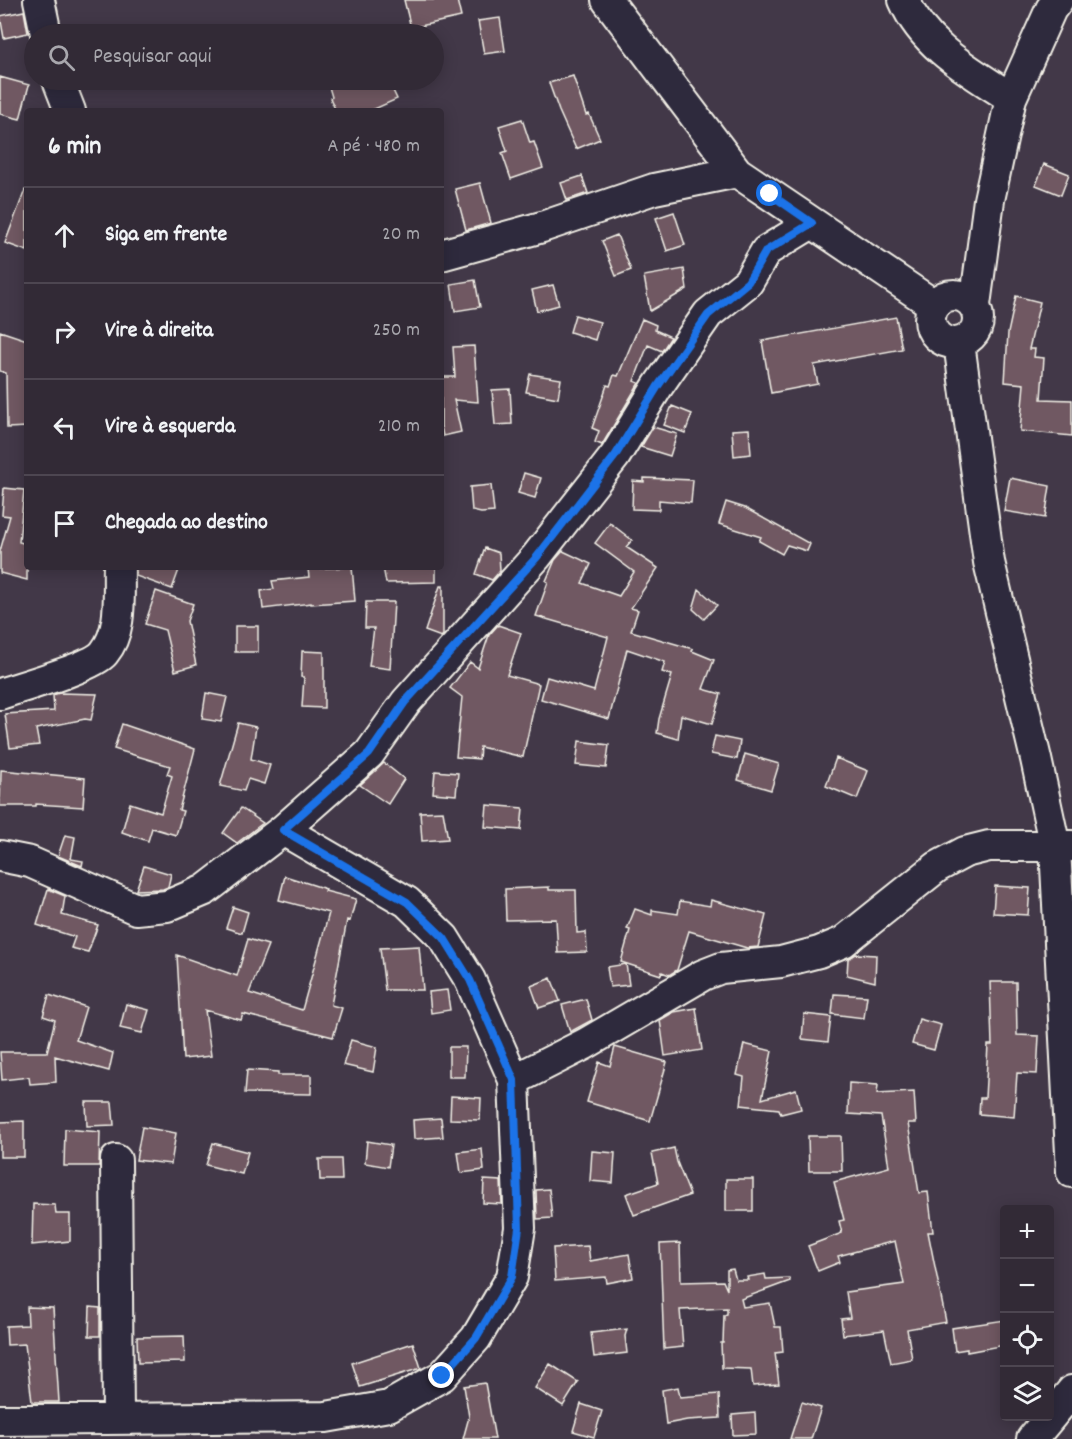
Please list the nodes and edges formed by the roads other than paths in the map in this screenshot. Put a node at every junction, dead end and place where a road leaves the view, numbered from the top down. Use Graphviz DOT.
graph roads {
  1 [pos="39,0"];
  2 [pos="608,0"];
  3 [pos="904,0"];
  4 [pos="1058,0"];
  5 [pos="44,24"];
  6 [pos="62,90"];
  7 [pos="1011,98"];
  8 [pos="69,108"];
  9 [pos="737,172"];
  10 [pos="812,223"];
  11 [pos="444,254"];
  12 [pos="934,305"];
  13 [pos="975,305"];
  14 [pos="960,343"];
  15 [pos="119,570"];
  16 [pos="0,694"];
  17 [pos="283,830"];
  18 [pos="1063,847"];
  19 [pos="0,856"];
  20 [pos="514,1080"];
  21 [pos="116,1160"];
  22 [pos="1072,1172"];
  23 [pos="1072,1392"];
  24 [pos="0,1420"];
  25 [pos="103,1425"];
  26 [pos="326,1428"];
  27 [pos="1032,1439"];
  1 -- 5 [label="street"];
  2 -- 9 [label="street"];
  3 -- 7 [label="street"];
  4 -- 7 [label="street"];
  6 -- 8 [label="street"];
  7 -- 13 [label="street"];
  9 -- 10 [label="street"];
  9 -- 11 [label="street"];
  10 -- 12 [label="street"];
  10 -- 17 [label="street"];
  12 -- 13 [label="street"];
  12 -- 14 [label="street"];
  13 -- 14 [label="street"];
  14 -- 18 [label="street"];
  15 -- 16 [label="street"];
  17 -- 19 [label="street"];
  17 -- 20 [label="street"];
  18 -- 20 [label="street"];
  18 -- 22 [label="street"];
  20 -- 26 [label="street"];
  21 -- 25 [label="street"];
  23 -- 27 [label="street"];
  24 -- 25 [label="street"];
  25 -- 26 [label="street"];
}
